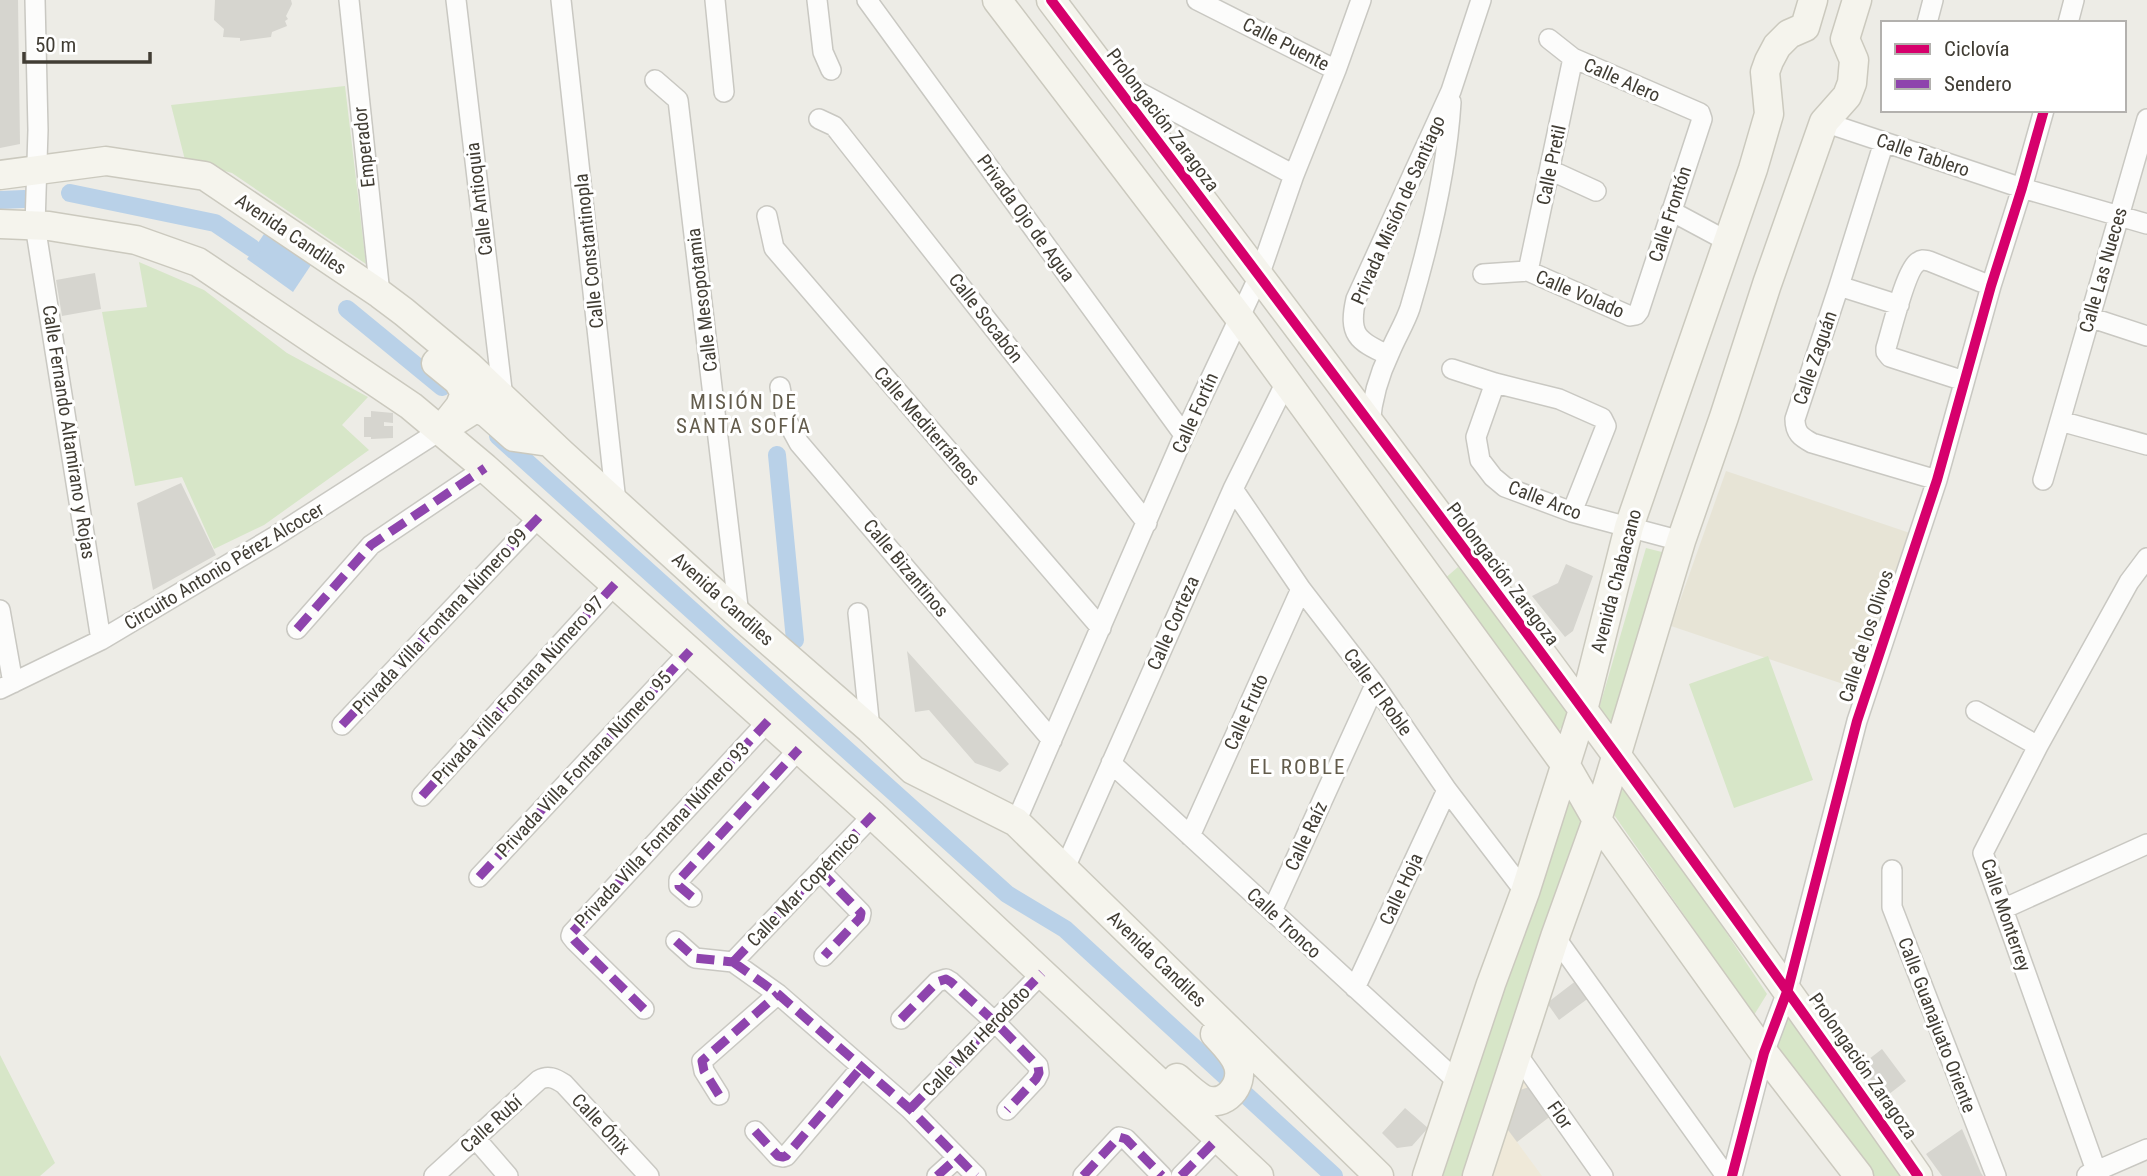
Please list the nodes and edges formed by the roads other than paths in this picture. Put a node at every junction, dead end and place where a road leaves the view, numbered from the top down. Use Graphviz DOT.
graph roads {
  1 [pos="35,0"];
  2 [pos="348,0"];
  3 [pos="456,0"];
  4 [pos="561,0"];
  5 [pos="715,0"];
  6 [pos="817,0"];
  7 [pos="867,0"];
  8 [pos="997,0"];
  9 [pos="1197,0"];
  10 [pos="1361,0"];
  11 [pos="1481,0"];
  12 [pos="1813,0"];
  13 [pos="1857,0"];
  14 [pos="1933,0"];
  15 [pos="2074,0"];
  16 [pos="1052,1"];
  17 [pos="1928,21"];
  18 [pos="2069,21"];
  19 [pos="1805,27"];
  20 [pos="1020,29"];
  21 [pos="1549,39"];
  22 [pos="1845,39"];
  23 [pos="1573,58"];
  24 [pos="831,70"];
  25 [pos="1336,70"];
  26 [pos="1108,76"];
  27 [pos="655,80"];
  28 [pos="1451,91"];
  29 [pos="724,92"];
  30 [pos="2043,112"];
  31 [pos="1700,114"];
  32 [pos="819,119"];
  33 [pos="2147,119"];
  34 [pos="1825,122"];
  35 [pos="1884,142"];
  36 [pos="1550,170"];
  37 [pos="0,175"];
  38 [pos="37,175"];
  39 [pos="1294,175"];
  40 [pos="2022,188"];
  41 [pos="1596,191"];
  42 [pos="1671,211"];
  43 [pos="767,216"];
  44 [pos="2118,216"];
  45 [pos="35,217"];
  46 [pos="0,224"];
  47 [pos="2147,224"];
  48 [pos="1727,241"];
  49 [pos="1528,271"];
  50 [pos="1483,274"];
  51 [pos="1259,276"];
  52 [pos="1839,286"];
  53 [pos="1991,286"];
  54 [pos="380,294"];
  55 [pos="1899,305"];
  56 [pos="1636,315"];
  57 [pos="1239,317"];
  58 [pos="2088,317"];
  59 [pos="416,321"];
  60 [pos="2147,336"];
  61 [pos="1388,355"];
  62 [pos="1451,369"];
  63 [pos="1287,380"];
  64 [pos="1964,381"];
  65 [pos="1495,383"];
  66 [pos="780,387"];
  67 [pos="503,398"];
  68 [pos="2060,421"];
  69 [pos="1370,424"];
  70 [pos="441,430"];
  71 [pos="1184,435"];
  72 [pos="549,442"];
  73 [pos="2147,445"];
  74 [pos="485,468"];
  75 [pos="1937,480"];
  76 [pos="2043,480"];
  77 [pos="1233,489"];
  78 [pos="616,502"];
  79 [pos="1572,512"];
  80 [pos="539,517"];
  81 [pos="1147,523"];
  82 [pos="1629,527"];
  83 [pos="1681,541"];
  84 [pos="2147,558"];
  85 [pos="2129,582"];
  86 [pos="615,584"];
  87 [pos="1301,589"];
  88 [pos="2147,591"];
  89 [pos="0,610"];
  90 [pos="858,613"];
  91 [pos="739,614"];
  92 [pos="1101,628"];
  93 [pos="297,629"];
  94 [pos="101,640"];
  95 [pos="690,651"];
  96 [pos="1375,685"];
  97 [pos="7,686"];
  98 [pos="1583,710"];
  99 [pos="1976,711"];
  100 [pos="768,721"];
  101 [pos="342,726"];
  102 [pos="870,729"];
  103 [pos="1052,740"];
  104 [pos="2038,746"];
  105 [pos="799,749"];
  106 [pos="1617,757"];
  107 [pos="1111,763"];
  108 [pos="1565,764"];
  109 [pos="1447,790"];
  110 [pos="422,796"];
  111 [pos="873,815"];
  112 [pos="1597,820"];
  113 [pos="1016,822"];
  114 [pos="1190,836"];
  115 [pos="2147,844"];
  116 [pos="1065,869"];
  117 [pos="1892,870"];
  118 [pos="820,871"];
  119 [pos="479,877"];
  120 [pos="1525,892"];
  121 [pos="692,897"];
  122 [pos="2003,909"];
  123 [pos="1272,911"];
  124 [pos="1555,937"];
  125 [pos="676,941"];
  126 [pos="824,956"];
  127 [pos="733,962"];
  128 [pos="1042,973"];
  129 [pos="1186,987"];
  130 [pos="1355,988"];
  131 [pos="1788,989"];
  132 [pos="778,994"];
  133 [pos="644,1009"];
  134 [pos="901,1019"];
  135 [pos="996,1023"];
  136 [pos="1127,1051"];
  137 [pos="1764,1052"];
  138 [pos="1517,1054"];
  139 [pos="861,1068"];
  140 [pos="551,1077"];
  141 [pos="1458,1082"];
  142 [pos="719,1096"];
  143 [pos="909,1109"];
  144 [pos="1006,1110"];
  145 [pos="755,1131"];
  146 [pos="475,1138"];
  147 [pos="1218,1138"];
  148 [pos="2147,1149"];
  149 [pos="957,1158"];
  150 [pos="2093,1174"];
  151 [pos="435,1176"];
  152 [pos="508,1176"];
  153 [pos="649,1176"];
  154 [pos="937,1176"];
  155 [pos="976,1176"];
  156 [pos="1083,1176"];
  157 [pos="1162,1176"];
  158 [pos="1181,1176"];
  159 [pos="1259,1176"];
  160 [pos="1379,1176"];
  161 [pos="1427,1176"];
  162 [pos="1477,1176"];
  163 [pos="1603,1176"];
  164 [pos="1726,1176"];
  165 [pos="1732,1176"];
  166 [pos="1859,1176"];
  167 [pos="1918,1176"];
  168 [pos="1996,1176"];
  1 -- 38 [label="street, Calle Fernando Altamirano y Rojas"];
  2 -- 54 [label="street, Emperador"];
  3 -- 67 [label="street, Calle Antioquia"];
  4 -- 78 [label="street, Calle Constantinopla"];
  5 -- 29 [label="street"];
  6 -- 24 [label="street"];
  7 -- 71 [label="street, Privada Ojo de Agua"];
  8 -- 20 [label="main road"];
  9 -- 25 [label="street, Calle Puente"];
  10 -- 25 [label="street, Calle Fortín"];
  11 -- 28 [label="street, Privada Misión de Santiago"];
  12 -- 19 [label="main road"];
  13 -- 22 [label="main road"];
  14 -- 17 [label="street"];
  15 -- 18 [label="street"];
  16 -- 20 [label="main road"];
  16 -- 26 [label="main road, Prolongación Zaragoza"];
  19 -- 22 [label="main road"];
  19 -- 48 [label="main road, Avenida Chabacano"];
  20 -- 57 [label="main road"];
  21 -- 23 [label="street, Calle Alero"];
  22 -- 34 [label="main road"];
  23 -- 31 [label="street, Calle Alero"];
  23 -- 36 [label="street, Calle Pretil"];
  25 -- 39 [label="street, Calle Fortín"];
  26 -- 39 [label="street"];
  26 -- 51 [label="main road, Prolongación Zaragoza"];
  27 -- 91 [label="street, Calle Mesopotamia"];
  28 -- 61 [label="street, Privada Misión de Santiago"];
  28 -- 61 [label="street, Privada Misión de Santiago"];
  30 -- 40 [label="street, Calle de los Olivos"];
  31 -- 42 [label="street, Calle Frontón"];
  32 -- 81 [label="street, Calle Socabón"];
  33 -- 44 [label="street, Calle Las Nueces"];
  34 -- 35 [label="street, Calle Tablero"];
  34 -- 83 [label="main road"];
  35 -- 40 [label="street, Calle Tablero"];
  35 -- 52 [label="street, Calle Zaguán"];
  36 -- 41 [label="street"];
  36 -- 49 [label="street, Calle Pretil"];
  37 -- 38 [label="main road, Avenida Candiles"];
  38 -- 45 [label="street, Calle Fernando Altamirano y Rojas"];
  38 -- 54 [label="main road, Avenida Candiles"];
  39 -- 51 [label="street, Calle Fortín"];
  40 -- 44 [label="street, Calle Tablero"];
  40 -- 53 [label="street, Calle de los Olivos"];
  42 -- 48 [label="street"];
  42 -- 56 [label="street, Calle Frontón"];
  43 -- 92 [label="street, Calle Mediterráneos"];
  44 -- 47 [label="street, Calle Tablero"];
  44 -- 58 [label="street, Calle Las Nueces"];
  45 -- 46 [label="main road"];
  45 -- 70 [label="main road"];
  45 -- 94 [label="street, Calle Fernando Altamirano y Rojas"];
  48 -- 82 [label="main road, Avenida Chabacano"];
  49 -- 50 [label="street, Calle Volado"];
  49 -- 56 [label="street, Calle Volado"];
  51 -- 57 [label="street, Calle Fortín"];
  51 -- 69 [label="main road, Prolongación Zaragoza"];
  52 -- 55 [label="street"];
  52 -- 75 [label="street, Calle Zaguán"];
  53 -- 55 [label="street"];
  53 -- 64 [label="street, Calle de los Olivos"];
  54 -- 59 [label="main road, Avenida Candiles"];
  55 -- 64 [label="street"];
  57 -- 63 [label="main road"];
  57 -- 71 [label="street, Calle Fortín"];
  58 -- 60 [label="street"];
  58 -- 68 [label="street, Calle Las Nueces"];
  59 -- 67 [label="main road, Avenida Candiles"];
  59 -- 70 [label="main road"];
  61 -- 69 [label="street, Privada Misión de Santiago"];
  62 -- 65 [label="street"];
  63 -- 77 [label="street, Calle Corteza"];
  63 -- 108 [label="main road"];
  64 -- 75 [label="street, Calle de los Olivos"];
  65 -- 79 [label="street, Calle Arco"];
  65 -- 79 [label="street"];
  66 -- 103 [label="street, Calle Bizantinos"];
  67 -- 72 [label="main road, Avenida Candiles"];
  68 -- 73 [label="street"];
  68 -- 76 [label="street, Calle Las Nueces"];
  69 -- 98 [label="main road, Prolongación Zaragoza"];
  70 -- 72 [label="main road"];
  70 -- 74 [label="main road"];
  70 -- 94 [label="street, Circuito Antonio Pérez Alcocer"];
  71 -- 81 [label="street, Calle Fortín"];
  72 -- 78 [label="main road, Avenida Candiles"];
  74 -- 80 [label="main road"];
  74 -- 93 [label="street"];
  75 -- 131 [label="street, Calle de los Olivos"];
  77 -- 87 [label="street, Calle El Roble"];
  77 -- 107 [label="street, Calle Corteza"];
  78 -- 91 [label="main road, Avenida Candiles"];
  79 -- 82 [label="street, Calle Arco"];
  80 -- 86 [label="main road"];
  80 -- 101 [label="street, Privada Villa Fontana Número 99"];
  81 -- 92 [label="street, Calle Fortín"];
  82 -- 83 [label="street, Calle Arco"];
  82 -- 98 [label="main road, Avenida Chabacano"];
  83 -- 106 [label="main road"];
  84 -- 85 [label="street, Calle Monterrey"];
  85 -- 88 [label="street"];
  85 -- 104 [label="street, Calle Monterrey"];
  86 -- 95 [label="main road"];
  86 -- 110 [label="street, Privada Villa Fontana Número 97"];
  87 -- 96 [label="street, Calle El Roble"];
  87 -- 114 [label="street, Calle Fruto"];
  89 -- 97 [label="street"];
  90 -- 102 [label="street"];
  91 -- 102 [label="main road, Avenida Candiles"];
  92 -- 103 [label="street, Calle Fortín"];
  94 -- 97 [label="street, Circuito Antonio Pérez Alcocer"];
  95 -- 100 [label="main road"];
  95 -- 119 [label="street, Privada Villa Fontana Número 95"];
  96 -- 109 [label="street, Calle El Roble"];
  96 -- 123 [label="street, Calle Raíz"];
  98 -- 106 [label="main road, Prolongación Zaragoza"];
  98 -- 108 [label="main road, Avenida Chabacano"];
  99 -- 104 [label="street"];
  100 -- 105 [label="main road"];
  100 -- 133 [label="street, Privada Villa Fontana Número 93"];
  102 -- 113 [label="main road, Avenida Candiles"];
  103 -- 113 [label="street, Calle Fortín"];
  104 -- 122 [label="street, Calle Monterrey"];
  105 -- 111 [label="main road"];
  105 -- 121 [label="street"];
  106 -- 112 [label="main road"];
  106 -- 131 [label="main road, Prolongación Zaragoza"];
  107 -- 114 [label="street, Calle Tronco"];
  107 -- 116 [label="street, Calle Corteza"];
  108 -- 112 [label="main road"];
  108 -- 120 [label="main road, Avenida Chabacano"];
  109 -- 120 [label="street, Calle El Roble"];
  109 -- 130 [label="street, Calle Hoja"];
  111 -- 118 [label="street, Calle Mar Copérnico"];
  111 -- 128 [label="main road"];
  112 -- 124 [label="main road"];
  112 -- 137 [label="main road"];
  113 -- 116 [label="main road, Avenida Candiles"];
  114 -- 123 [label="street, Calle Tronco"];
  115 -- 122 [label="street"];
  116 -- 129 [label="main road, Avenida Candiles"];
  117 -- 168 [label="street, Calle Guanajuato Oriente"];
  118 -- 126 [label="street"];
  118 -- 127 [label="street, Calle Mar Copérnico"];
  120 -- 141 [label="main road, Avenida Chabacano"];
  122 -- 150 [label="street, Calle Monterrey"];
  123 -- 130 [label="street, Calle Tronco"];
  124 -- 138 [label="main road"];
  124 -- 164 [label="street"];
  125 -- 127 [label="street"];
  127 -- 132 [label="street"];
  128 -- 135 [label="street, Calle Mar Herodoto"];
  128 -- 136 [label="main road"];
  129 -- 136 [label="main road"];
  129 -- 160 [label="main road, Avenida Candiles"];
  130 -- 141 [label="street, Calle Tronco"];
  131 -- 137 [label="street, Calle de los Olivos"];
  131 -- 167 [label="main road, Prolongación Zaragoza"];
  132 -- 139 [label="street"];
  132 -- 142 [label="street"];
  134 -- 135 [label="street"];
  135 -- 143 [label="street, Calle Mar Herodoto"];
  135 -- 144 [label="street"];
  136 -- 147 [label="main road"];
  137 -- 165 [label="street, Calle de los Olivos"];
  137 -- 166 [label="main road"];
  138 -- 162 [label="main road"];
  138 -- 163 [label="street, Flor"];
  139 -- 143 [label="street"];
  139 -- 145 [label="street"];
  140 -- 146 [label="street, Calle Rubí"];
  140 -- 153 [label="street, Calle Ónix"];
  141 -- 161 [label="main road, Avenida Chabacano"];
  143 -- 149 [label="street"];
  146 -- 151 [label="street, Calle Rubí"];
  146 -- 152 [label="street"];
  147 -- 158 [label="street"];
  147 -- 159 [label="main road"];
  148 -- 150 [label="street"];
  149 -- 154 [label="street"];
  149 -- 155 [label="street"];
  156 -- 157 [label="street"];
}
